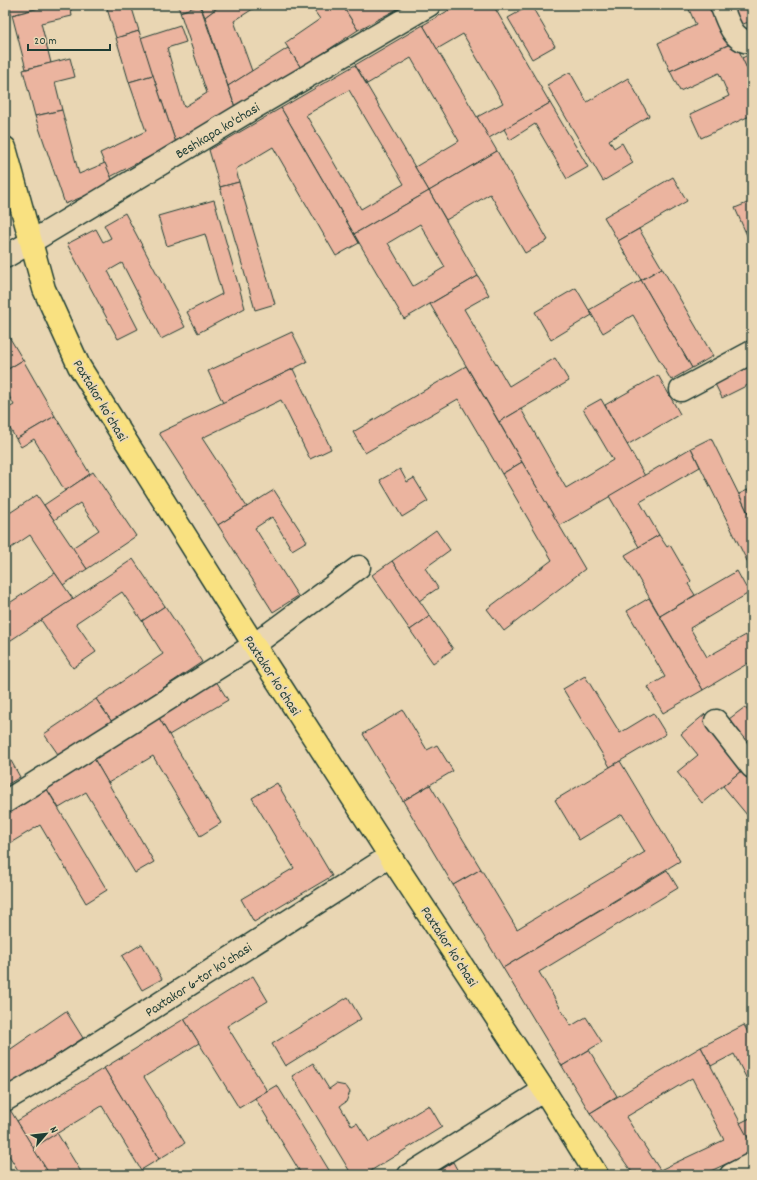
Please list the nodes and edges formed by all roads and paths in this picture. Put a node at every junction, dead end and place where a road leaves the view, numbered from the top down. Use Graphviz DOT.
graph roads {
  1 [pos="430,5"];
  2 [pos="721,5"];
  3 [pos="752,42"];
  4 [pos="5,148"];
  5 [pos="31,242"];
  6 [pos="5,257"];
  7 [pos="752,352"];
  8 [pos="680,390"];
  9 [pos="359,567"];
  10 [pos="254,645"];
  11 [pos="716,721"];
  12 [pos="752,767"];
  13 [pos="5,802"];
  14 [pos="390,856"];
  15 [pos="544,1090"];
  16 [pos="5,1100"];
  17 [pos="752,1164"];
  18 [pos="409,1175"];
  19 [pos="597,1175"];
  20 [pos="731,1175"];
  1 -- 5 [label="street, Beshkapa ko'chasi"];
  2 -- 3 [label="street"];
  4 -- 5 [label="main road, Paxtakor koʻchasi"];
  5 -- 6 [label="street, Beshkapa ko'chasi"];
  5 -- 10 [label="main road, Paxtakor koʻchasi"];
  7 -- 8 [label="street"];
  9 -- 10 [label="street"];
  10 -- 13 [label="street"];
  10 -- 14 [label="main road, Paxtakor koʻchasi"];
  11 -- 12 [label="street"];
  14 -- 15 [label="main road, Paxtakor koʻchasi"];
  14 -- 16 [label="street, Paxtakor 6-tor koʻchasi"];
  15 -- 18 [label="street"];
  15 -- 19 [label="main road, Paxtakor koʻchasi"];
  17 -- 20 [label="street"];
}
